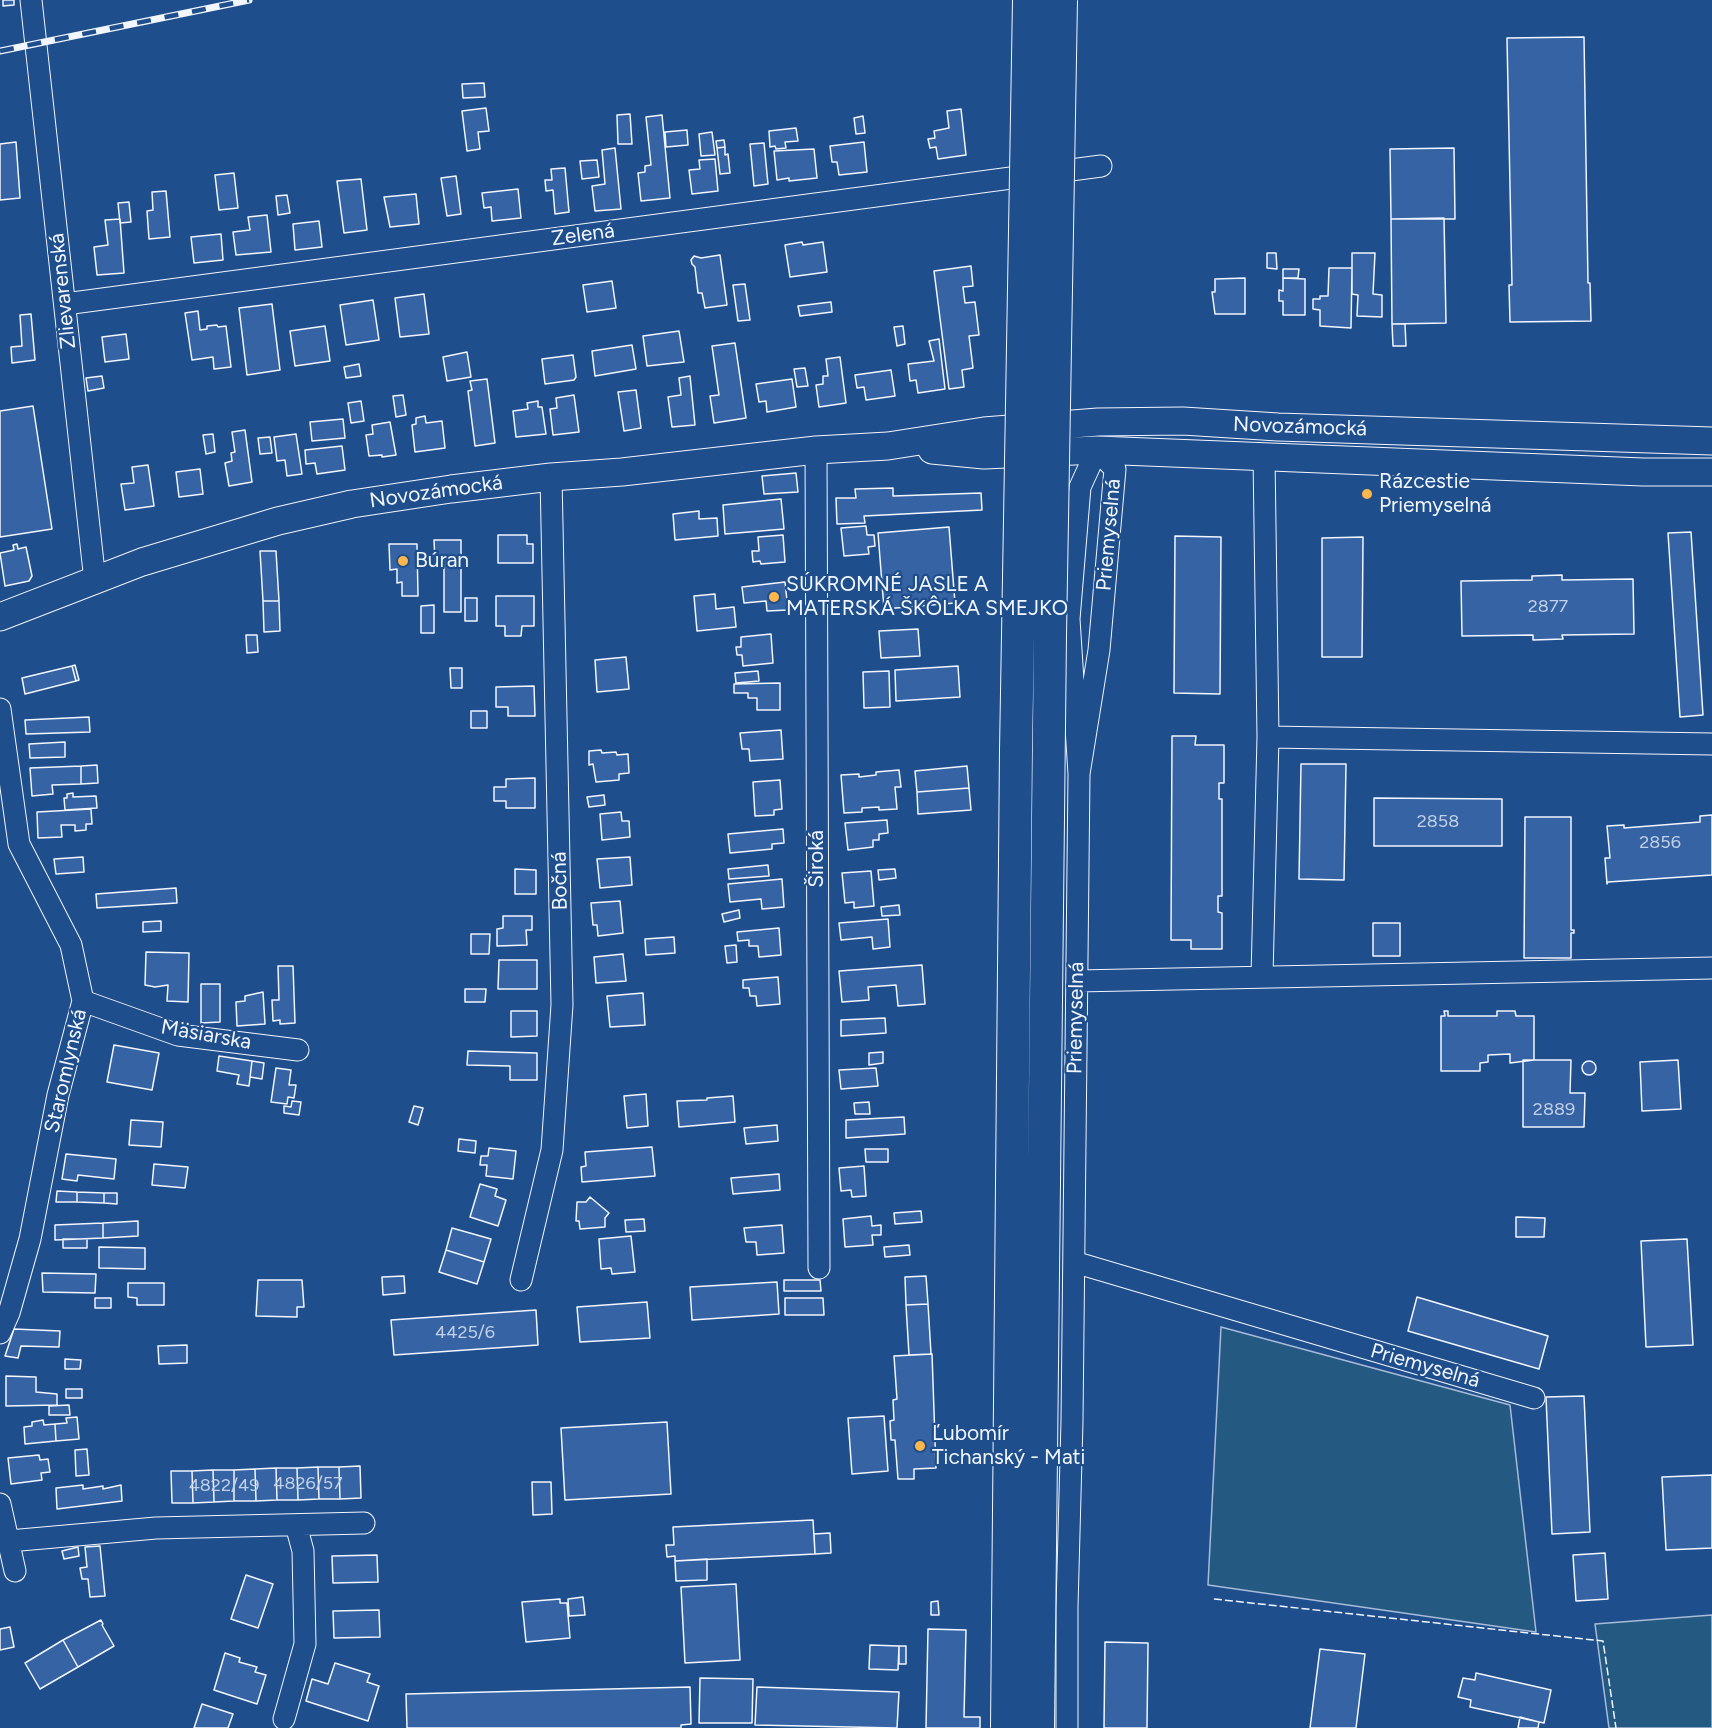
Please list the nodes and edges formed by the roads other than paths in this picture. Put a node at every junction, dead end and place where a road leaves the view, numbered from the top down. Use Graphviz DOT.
graph roads {
  1 [pos="31,0"];
  2 [pos="1029,0"];
  3 [pos="1061,0"];
  4 [pos="1101,166"];
  5 [pos="65,304"];
  6 [pos="1098,422"];
  7 [pos="1712,441"];
  8 [pos="888,446"];
  9 [pos="816,450"];
  10 [pos="1097,450"];
  11 [pos="1264,456"];
  12 [pos="1712,472"];
  13 [pos="551,477"];
  14 [pos="95,581"];
  15 [pos="0,617"];
  16 [pos="0,709"];
  17 [pos="1268,737"];
  18 [pos="1712,744"];
  19 [pos="1079,774"];
  20 [pos="1712,969"];
  21 [pos="1262,976"];
  22 [pos="1077,981"];
  23 [pos="83,1001"];
  24 [pos="298,1050"];
  25 [pos="1074,1262"];
  26 [pos="819,1268"];
  27 [pos="520,1280"];
  28 [pos="0,1333"];
  29 [pos="1534,1398"];
  30 [pos="0,1504"];
  31 [pos="364,1523"];
  32 [pos="296,1525"];
  33 [pos="9,1541"];
  34 [pos="15,1571"];
  35 [pos="284,1719"];
  36 [pos="1007,1728"];
  37 [pos="1038,1728"];
  38 [pos="1067,1728"];
  1 -- 5 [label="street, Zlievarenská"];
  2 -- 36 [label="highway, bridge"];
  3 -- 37 [label="highway, bridge"];
  4 -- 5 [label="street, Zelená"];
  5 -- 14 [label="street, Zlievarenská"];
  6 -- 7 [label="main road, Novozámocká"];
  6 -- 8 [label="main road, Novozámocká"];
  6 -- 10 [label="main road"];
  8 -- 9 [label="main road, Novozámocká"];
  8 -- 10 [label="main road, Novozámocká"];
  9 -- 13 [label="main road, Novozámocká"];
  9 -- 26 [label="street, Široká"];
  10 -- 11 [label="main road, Novozámocká"];
  10 -- 19 [label="street, Priemyselná"];
  10 -- 19 [label="street, Priemyselná"];
  11 -- 12 [label="main road, Novozámocká"];
  11 -- 17 [label="street"];
  13 -- 14 [label="main road, Novozámocká"];
  13 -- 27 [label="street, Bočná"];
  14 -- 15 [label="main road, Novozámocká"];
  16 -- 23 [label="street, Staromlynská"];
  17 -- 18 [label="street"];
  17 -- 21 [label="street"];
  19 -- 22 [label="street, Priemyselná"];
  20 -- 21 [label="street"];
  21 -- 22 [label="street"];
  22 -- 25 [label="street, Priemyselná"];
  23 -- 24 [label="street, Mäsiarska"];
  23 -- 28 [label="street, Staromlynská"];
  25 -- 29 [label="street, Priemyselná"];
  25 -- 38 [label="street, Priemyselná"];
  30 -- 33 [label="street"];
  31 -- 32 [label="street"];
  32 -- 33 [label="street"];
  32 -- 35 [label="street"];
  33 -- 34 [label="street"];
}
